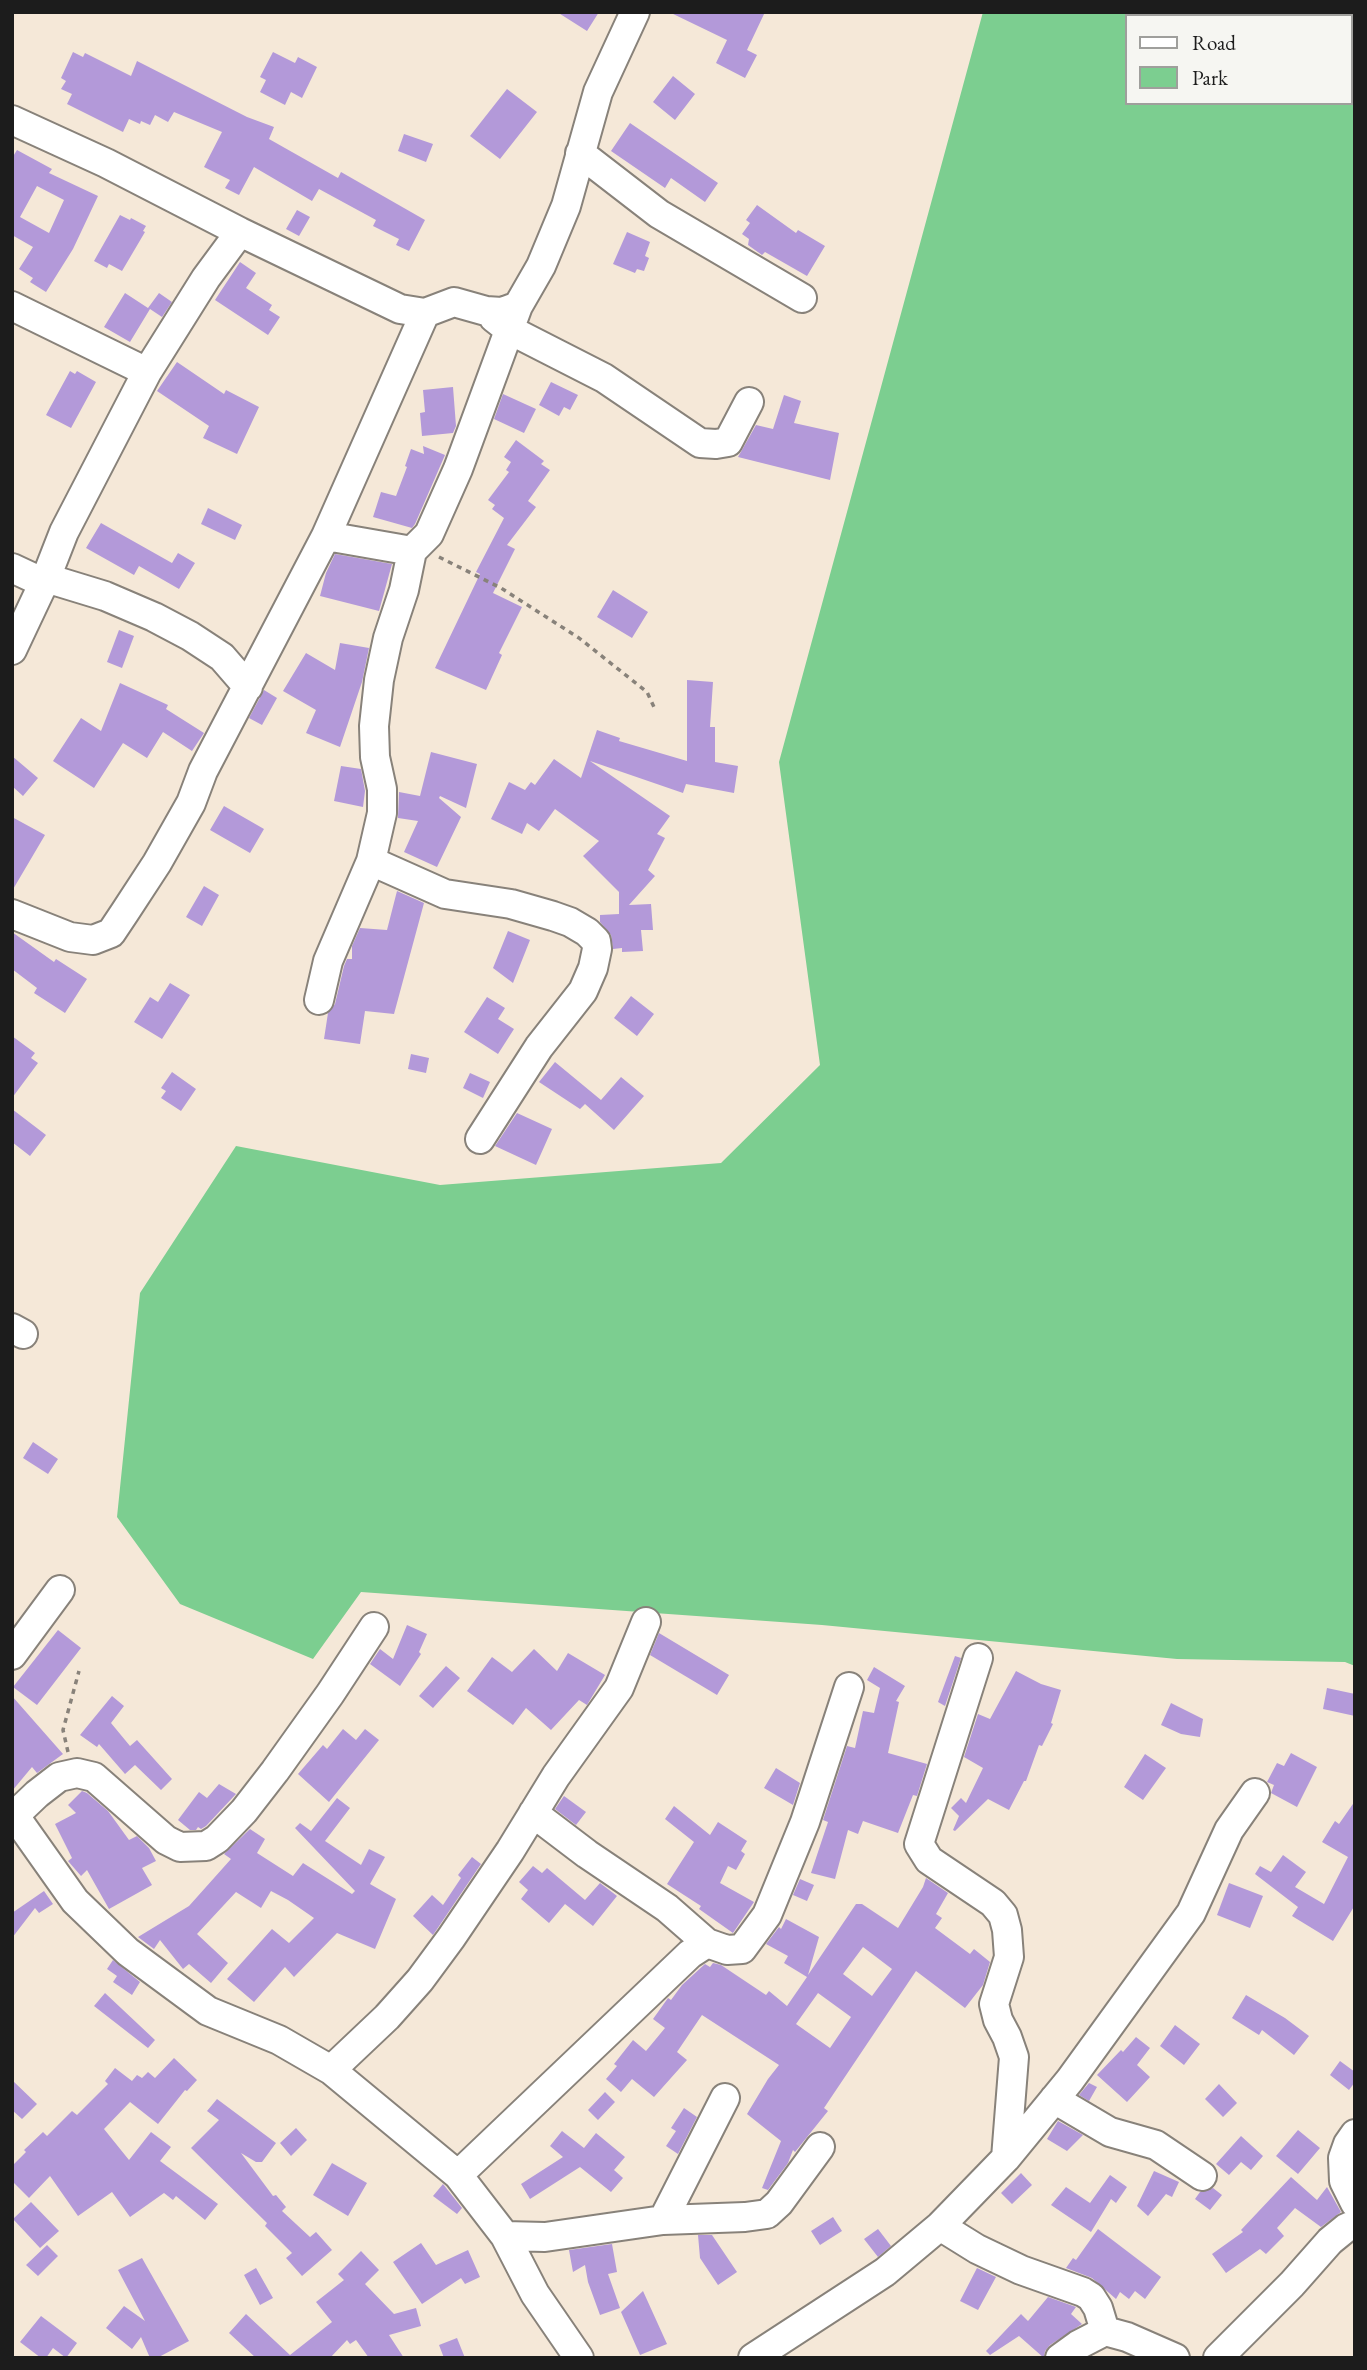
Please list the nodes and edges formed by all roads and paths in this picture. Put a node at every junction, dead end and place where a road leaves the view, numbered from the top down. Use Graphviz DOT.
graph roads {
  1 [pos="635,12"];
  2 [pos="12,120"];
  3 [pos="580,153"];
  4 [pos="240,232"];
  5 [pos="803,298"];
  6 [pos="12,306"];
  7 [pos="425,313"];
  8 [pos="513,318"];
  9 [pos="147,372"];
  10 [pos="749,402"];
  11 [pos="326,536"];
  12 [pos="415,549"];
  13 [pos="12,568"];
  14 [pos="45,581"];
  15 [pos="12,650"];
  16 [pos="248,687"];
  17 [pos="654,707"];
  18 [pos="371,860"];
  19 [pos="15,921"];
  20 [pos="319,1000"];
  21 [pos="481,1139"];
  22 [pos="60,1590"];
  23 [pos="646,1622"];
  24 [pos="374,1627"];
  25 [pos="12,1655"];
  26 [pos="978,1658"];
  27 [pos="79,1671"];
  28 [pos="849,1687"];
  29 [pos="77,1773"];
  30 [pos="1255,1793"];
  31 [pos="14,1813"];
  32 [pos="533,1813"];
  33 [pos="707,1943"];
  34 [pos="331,2070"];
  35 [pos="725,2098"];
  36 [pos="1054,2099"];
  37 [pos="1355,2134"];
  38 [pos="820,2147"];
  39 [pos="1006,2158"];
  40 [pos="458,2175"];
  41 [pos="1202,2176"];
  42 [pos="1355,2203"];
  43 [pos="663,2220"];
  44 [pos="1355,2224"];
  45 [pos="940,2227"];
  46 [pos="505,2236"];
  47 [pos="1105,2331"];
  48 [pos="579,2358"];
  49 [pos="753,2358"];
  50 [pos="1060,2358"];
  51 [pos="1175,2358"];
  52 [pos="1218,2358"];
  1 -- 3 [label="street"];
  2 -- 4 [label="street"];
  3 -- 5 [label="street"];
  3 -- 8 [label="street"];
  4 -- 7 [label="street"];
  4 -- 9 [label="street"];
  6 -- 9 [label="street"];
  7 -- 8 [label="street"];
  7 -- 11 [label="street"];
  8 -- 10 [label="street"];
  8 -- 12 [label="street"];
  9 -- 14 [label="street"];
  11 -- 12 [label="street"];
  11 -- 16 [label="street"];
  12 -- 17 [label="path"];
  12 -- 18 [label="street"];
  13 -- 14 [label="street"];
  14 -- 15 [label="street"];
  14 -- 16 [label="street"];
  16 -- 19 [label="street"];
  18 -- 20 [label="street"];
  18 -- 21 [label="street"];
  22 -- 25 [label="street"];
  23 -- 32 [label="street"];
  24 -- 29 [label="street"];
  26 -- 39 [label="street"];
  27 -- 29 [label="path"];
  28 -- 33 [label="street"];
  29 -- 31 [label="street"];
  30 -- 36 [label="street"];
  31 -- 34 [label="street"];
  32 -- 33 [label="street"];
  32 -- 34 [label="street"];
  33 -- 40 [label="street"];
  34 -- 40 [label="street"];
  35 -- 43 [label="street"];
  36 -- 39 [label="street"];
  36 -- 41 [label="street"];
  37 -- 42 [label="street"];
  38 -- 43 [label="street"];
  39 -- 45 [label="street"];
  40 -- 46 [label="street"];
  43 -- 46 [label="street"];
  44 -- 52 [label="street"];
  45 -- 47 [label="street"];
  45 -- 49 [label="street"];
  46 -- 48 [label="street"];
  47 -- 50 [label="street"];
  47 -- 51 [label="street"];
}
